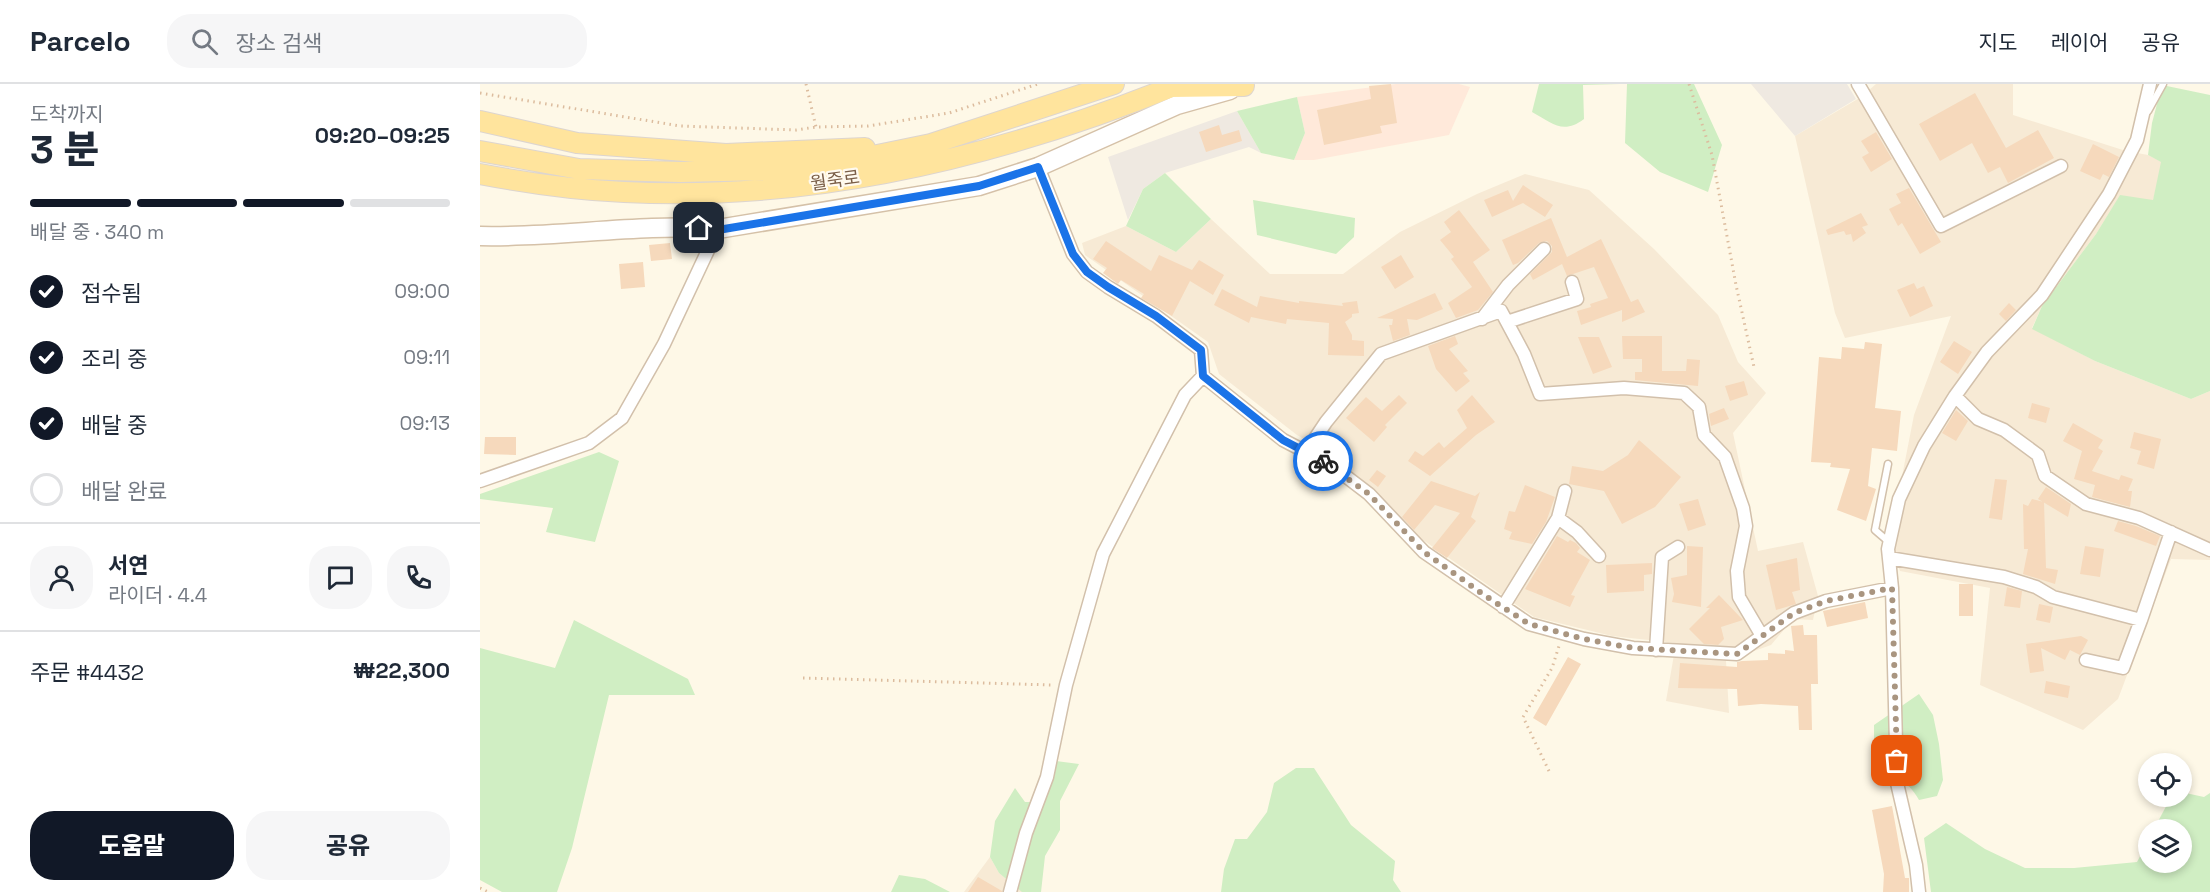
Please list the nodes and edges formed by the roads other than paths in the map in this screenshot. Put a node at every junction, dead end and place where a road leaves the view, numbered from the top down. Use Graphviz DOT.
graph roads {
  1 [pos="1114,84"];
  2 [pos="1858,84"];
  3 [pos="2150,84"];
  4 [pos="2163,84"];
  5 [pos="1247,85"];
  6 [pos="1174,86"];
  7 [pos="480,121"];
  8 [pos="2140,125"];
  9 [pos="930,144"];
  10 [pos="480,151"];
  11 [pos="2061,166"];
  12 [pos="1038,167"];
  13 [pos="480,174"];
  14 [pos="718,230"];
  15 [pos="480,236"];
  16 [pos="1544,249"];
  17 [pos="1572,282"];
  18 [pos="1481,320"];
  19 [pos="1507,322"];
  20 [pos="1203,376"];
  21 [pos="1955,396"];
  22 [pos="1306,452"];
  23 [pos="1888,464"];
  24 [pos="480,481"];
  25 [pos="1565,491"];
  26 [pos="1558,518"];
  27 [pos="2171,532"];
  28 [pos="1889,543"];
  29 [pos="1678,547"];
  30 [pos="2210,550"];
  31 [pos="1599,556"];
  32 [pos="1889,558"];
  33 [pos="1892,588"];
  34 [pos="1503,607"];
  35 [pos="2141,620"];
  36 [pos="1762,636"];
  37 [pos="1656,650"];
  38 [pos="2086,660"];
  39 [pos="1011,892"];
  40 [pos="1919,892"];
  1 -- 9 [label="main road, 월죽로"];
  2 -- 11 [label="street"];
  3 -- 8 [label="street"];
  4 -- 8 [label="lane"];
  5 -- 6 [label="main road, 월죽로"];
  5 -- 12 [label="street"];
  6 -- 13 [label="main road, 월죽로"];
  7 -- 9 [label="main road"];
  8 -- 21 [label="street"];
  9 -- 10 [label="main road, 월죽로"];
  12 -- 14 [label="street"];
  12 -- 20 [label="street"];
  14 -- 15 [label="street"];
  14 -- 24 [label="street"];
  16 -- 18 [label="street"];
  17 -- 19 [label="street"];
  18 -- 19 [label="street"];
  18 -- 22 [label="street"];
  19 -- 36 [label="street"];
  20 -- 22 [label="street"];
  20 -- 39 [label="street"];
  21 -- 27 [label="street"];
  21 -- 28 [label="street"];
  22 -- 34 [label="street"];
  23 -- 28 [label="lane"];
  25 -- 26 [label="street"];
  26 -- 31 [label="street"];
  26 -- 34 [label="street"];
  27 -- 30 [label="street"];
  27 -- 35 [label="street"];
  28 -- 32 [label="street"];
  29 -- 37 [label="street"];
  32 -- 33 [label="street"];
  32 -- 35 [label="street"];
  33 -- 36 [label="street"];
  33 -- 40 [label="street"];
  34 -- 37 [label="street"];
  35 -- 38 [label="street"];
  36 -- 37 [label="street"];
}
